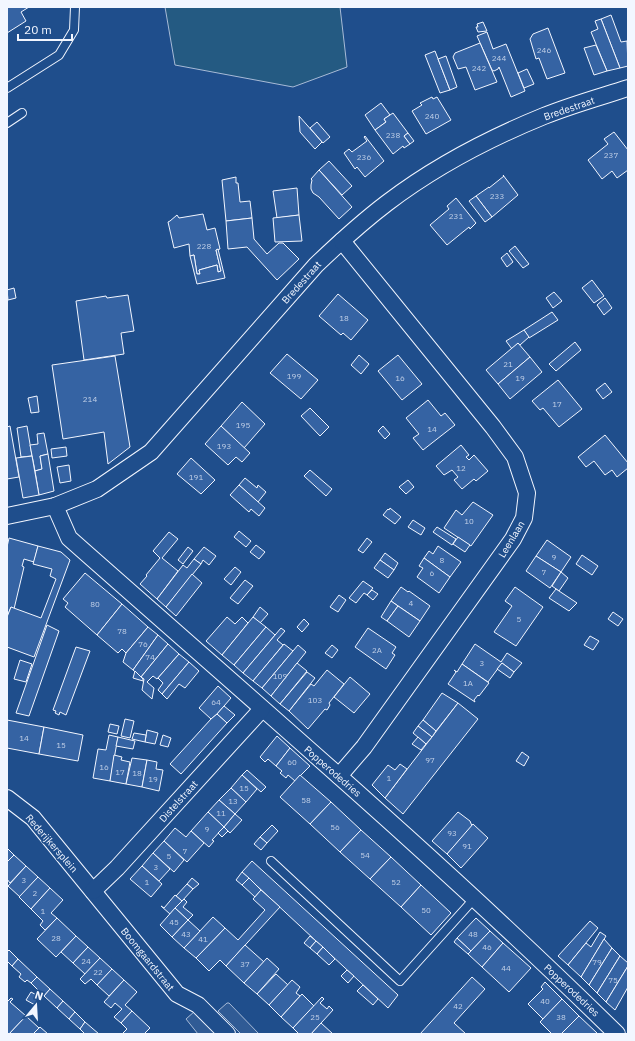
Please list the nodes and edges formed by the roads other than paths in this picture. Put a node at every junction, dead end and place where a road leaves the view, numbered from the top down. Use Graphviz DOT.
graph roads {
  1 [pos="75,7"];
  2 [pos="7,88"];
  3 [pos="628,88"];
  4 [pos="22,113"];
  5 [pos="7,123"];
  6 [pos="342,241"];
  7 [pos="55,506"];
  8 [pos="7,516"];
  9 [pos="262,709"];
  10 [pos="339,776"];
  11 [pos="7,798"];
  12 [pos="270,861"];
  13 [pos="93,891"];
  14 [pos="474,899"];
  15 [pos="227,1034"];
  16 [pos="618,1034"];
  1 -- 2 [label="lane"];
  3 -- 6 [label="street, Bredestraat"];
  4 -- 5 [label="lane"];
  6 -- 7 [label="street, Bredestraat"];
  6 -- 10 [label="street, Leenlaan"];
  7 -- 8 [label="street, Bredestraat"];
  7 -- 9 [label="street, Popperodedries"];
  9 -- 10 [label="street, Popperodedries"];
  9 -- 13 [label="street, Distelstraat"];
  10 -- 14 [label="street, Popperodedries"];
  11 -- 13 [label="street, Rederijkersplein"];
  12 -- 14 [label="lane"];
  13 -- 15 [label="street, Boomgaardstraat"];
  14 -- 16 [label="street, Popperodedries"];
}
